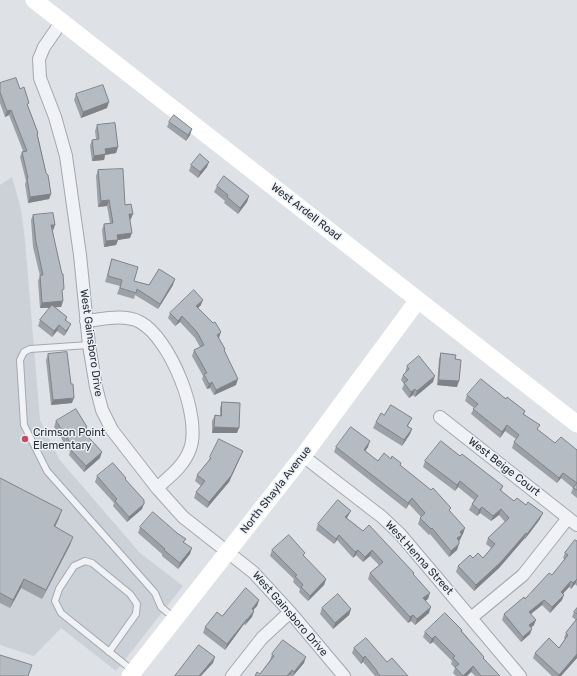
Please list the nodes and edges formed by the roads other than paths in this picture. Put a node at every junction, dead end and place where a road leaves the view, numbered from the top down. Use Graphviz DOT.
graph roads {
  1 [pos="34,0"];
  2 [pos="62,21"];
  3 [pos="418,300"];
  4 [pos="86,321"];
  5 [pos="89,345"];
  6 [pos="440,417"];
  7 [pos="577,424"];
  8 [pos="303,456"];
  9 [pos="157,488"];
  10 [pos="572,521"];
  11 [pos="228,552"];
  12 [pos="290,612"];
  13 [pos="471,618"];
  14 [pos="175,619"];
  15 [pos="109,652"];
  16 [pos="132,674"];
  17 [pos="232,676"];
  18 [pos="344,676"];
  19 [pos="520,676"];
  1 -- 2 [label="street, West Ardell Road"];
  2 -- 3 [label="street, West Ardell Road"];
  2 -- 4 [label="street, West Gainsboro Drive"];
  3 -- 7 [label="street, West Ardell Road"];
  3 -- 8 [label="street, North Shayla Avenue"];
  4 -- 5 [label="street, West Gainsboro Drive"];
  4 -- 9 [label="street"];
  5 -- 9 [label="street, West Gainsboro Drive"];
  5 -- 14 [label="lane"];
  6 -- 10 [label="street, West Beige Court"];
  8 -- 11 [label="street, North Shayla Avenue"];
  8 -- 13 [label="street, West Henna Street"];
  9 -- 11 [label="street, West Gainsboro Drive"];
  10 -- 13 [label="street"];
  11 -- 12 [label="street, West Gainsboro Drive"];
  11 -- 14 [label="street, North Shayla Avenue"];
  12 -- 17 [label="street"];
  12 -- 18 [label="street, West Gainsboro Drive"];
  13 -- 19 [label="street, West Henna Street"];
  14 -- 16 [label="street, North Shayla Avenue"];
  15 -- 15 [label="lane"];
  15 -- 16 [label="lane"];
}
